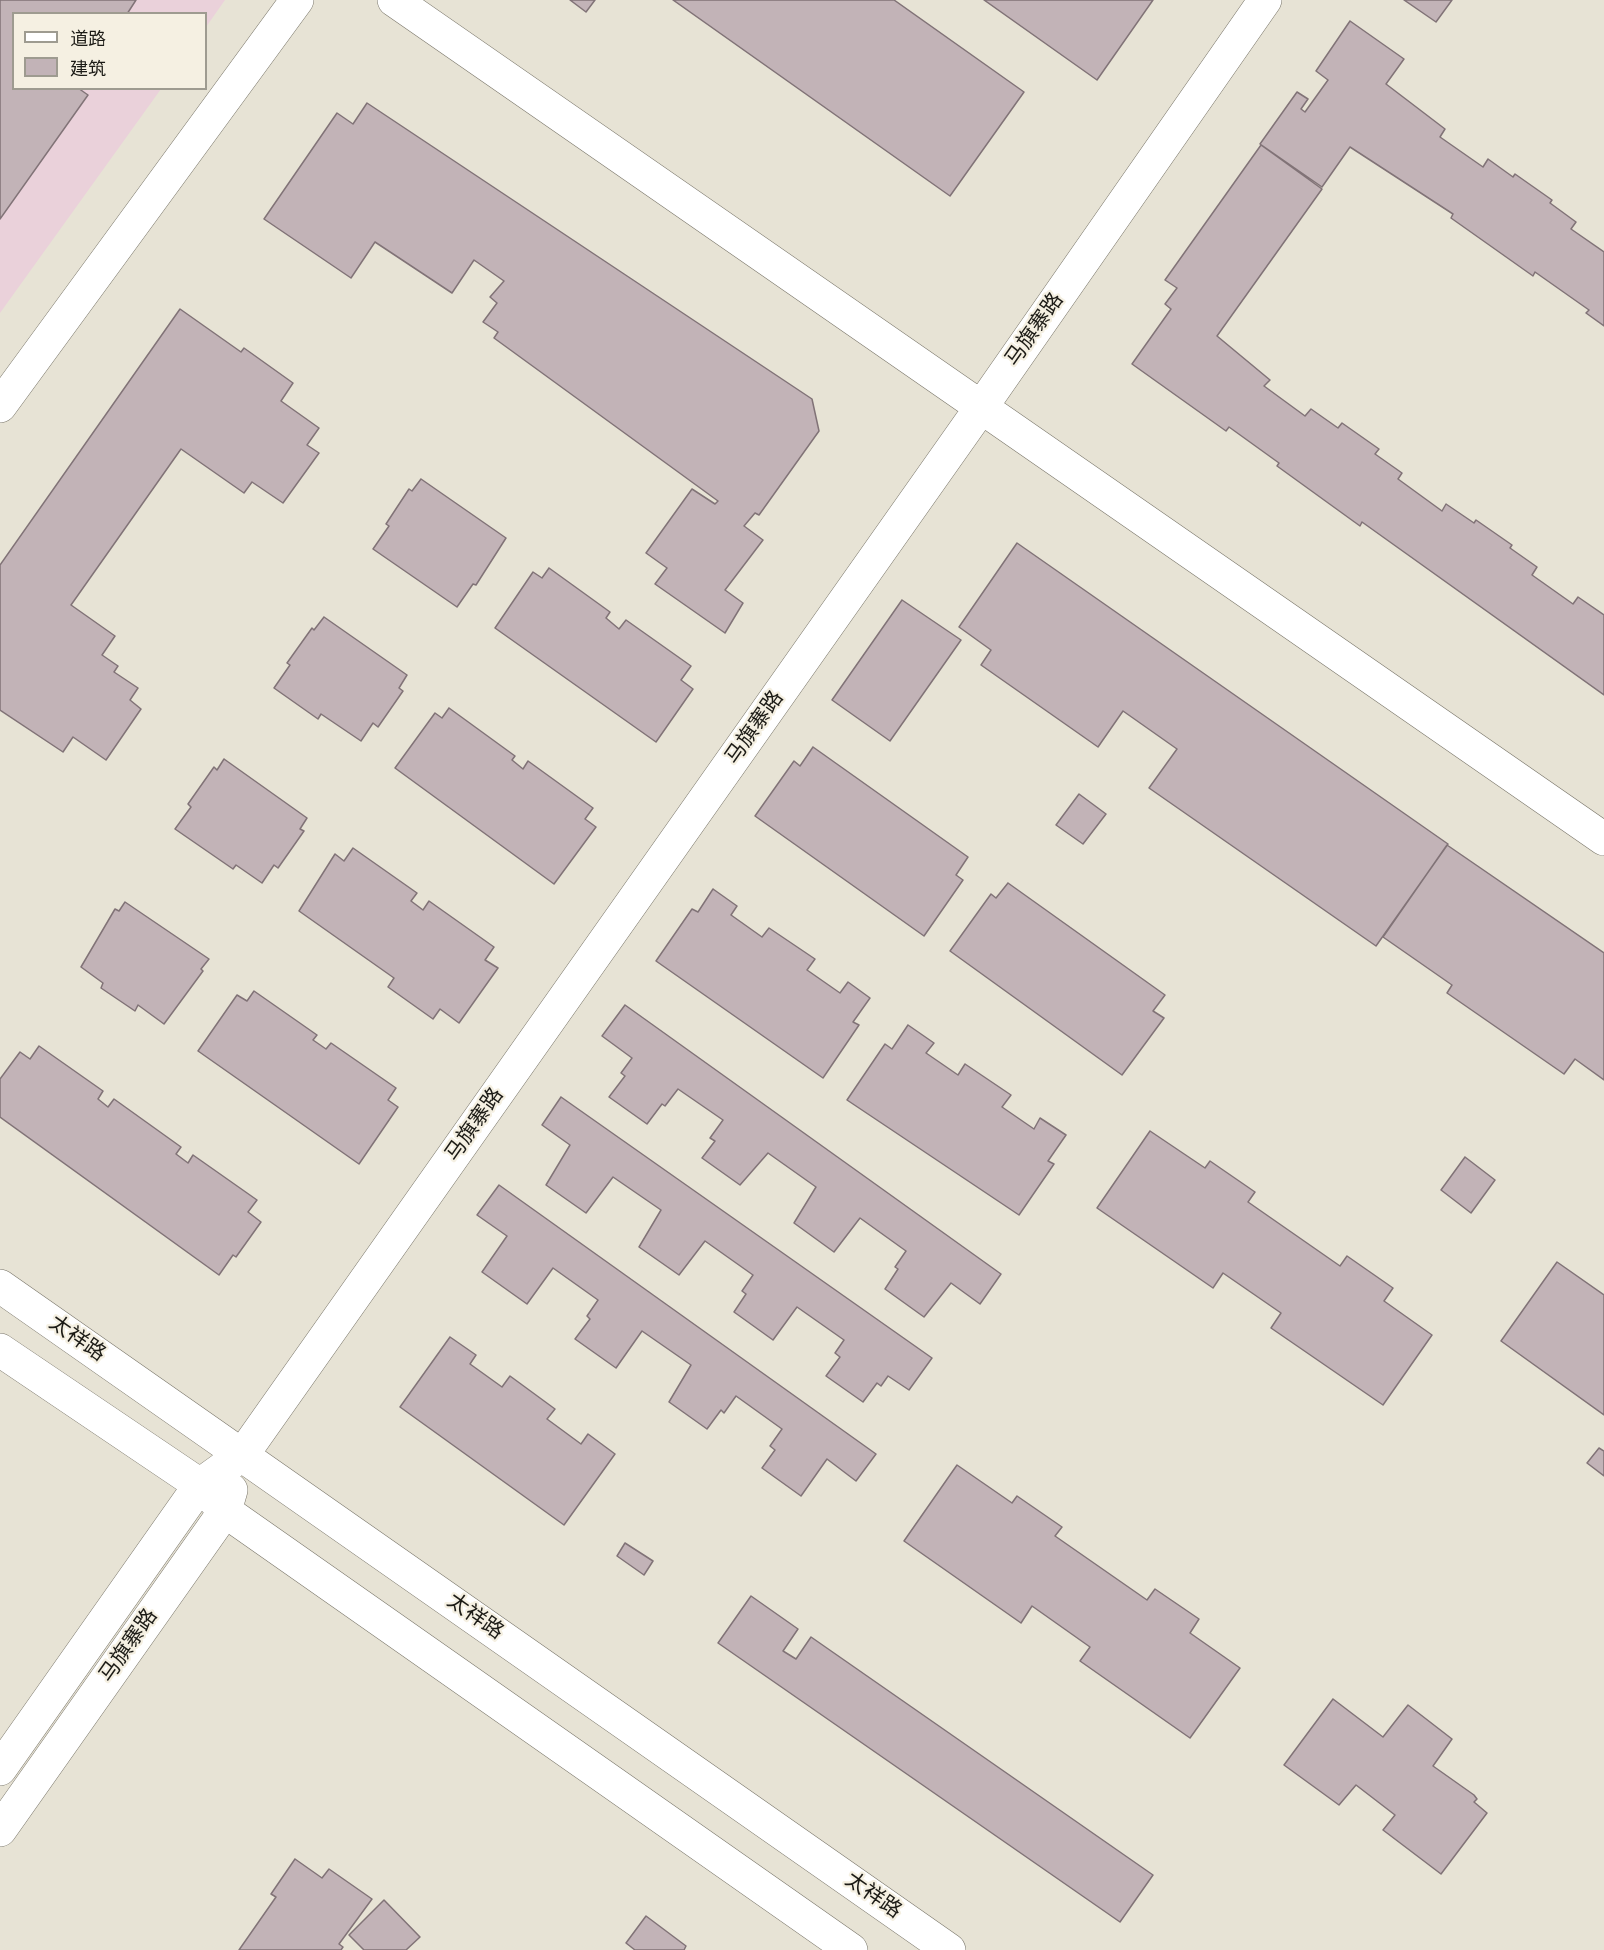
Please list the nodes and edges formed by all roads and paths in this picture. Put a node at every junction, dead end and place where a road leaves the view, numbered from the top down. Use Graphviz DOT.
graph roads {
  1 [pos="297,0"];
  2 [pos="394,0"];
  3 [pos="1265,0"];
  4 [pos="0,406"];
  5 [pos="980,409"];
  6 [pos="1604,839"];
  7 [pos="0,1286"];
  8 [pos="0,1350"];
  9 [pos="243,1454"];
  10 [pos="200,1485"];
  11 [pos="225,1510"];
  12 [pos="0,1768"];
  13 [pos="0,1830"];
  14 [pos="850,1950"];
  15 [pos="949,1950"];
  1 -- 4 [label="street"];
  2 -- 5 [label="street"];
  3 -- 5 [label="street, 马旗寨路"];
  5 -- 6 [label="street"];
  5 -- 9 [label="street, 马旗寨路"];
  7 -- 9 [label="street, 太祥路"];
  8 -- 10 [label="street"];
  9 -- 10 [label="street, 马旗寨路"];
  9 -- 11 [label="street, 马旗寨路"];
  9 -- 15 [label="street, 太祥路"];
  10 -- 11 [label="street"];
  10 -- 12 [label="street, 马旗寨路"];
  11 -- 13 [label="street, 马旗寨路"];
  11 -- 14 [label="street"];
}
